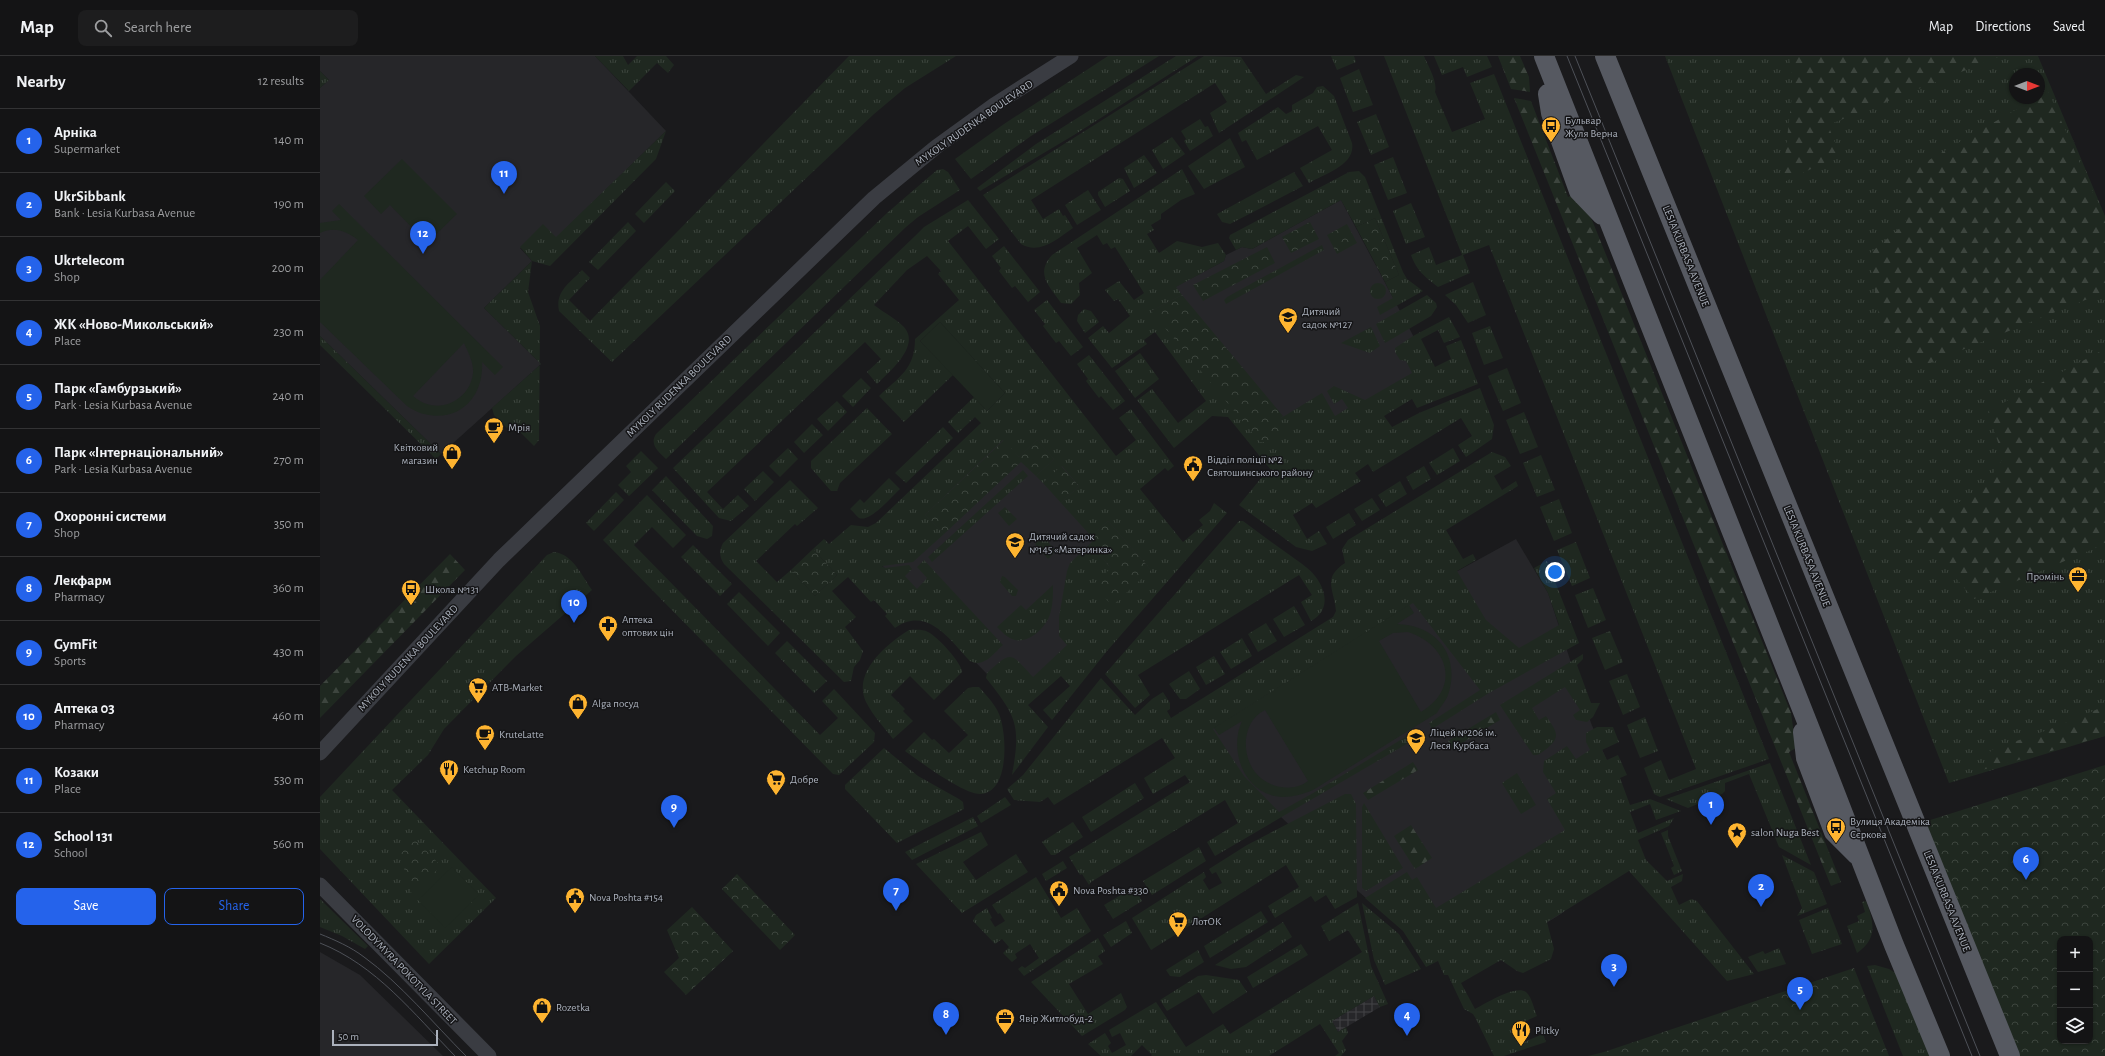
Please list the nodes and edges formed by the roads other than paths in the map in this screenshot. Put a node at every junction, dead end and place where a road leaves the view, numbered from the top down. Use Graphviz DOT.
graph roads {
  1 [pos="1071,56"];
  2 [pos="1605,56"];
  3 [pos="1546,63"];
  4 [pos="320,753"];
  5 [pos="320,884"];
  6 [pos="489,1056"];
  7 [pos="1940,1056"];
  8 [pos="2010,1056"];
  1 -- 4 [label="street, MYKOLY RUDENKA BOULEVARD"];
  2 -- 8 [label="main road, LESIA KURBASA AVENUE"];
  3 -- 7 [label="main road"];
  5 -- 6 [label="street, VOLODYMYRA POKOTYLA STREET"];
}
